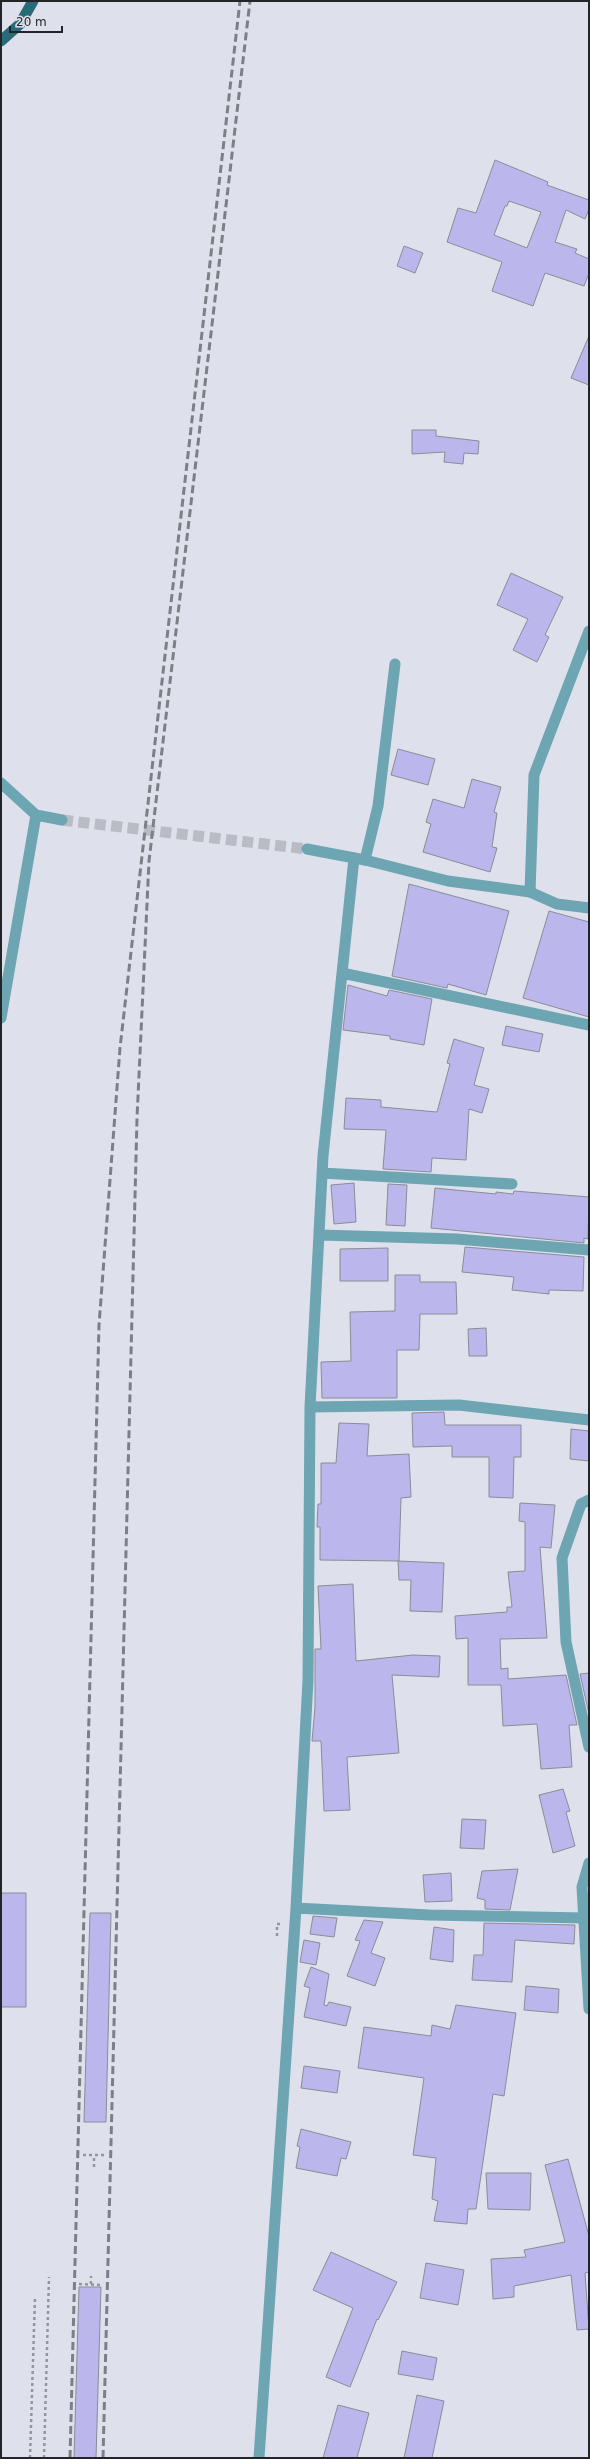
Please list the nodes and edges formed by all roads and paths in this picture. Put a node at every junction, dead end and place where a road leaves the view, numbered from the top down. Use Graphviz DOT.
graph roads {
  1 [pos="33,1"];
  2 [pos="1,41"];
  3 [pos="589,631"];
  4 [pos="395,664"];
  5 [pos="1,783"];
  6 [pos="36,814"];
  7 [pos="62,820"];
  8 [pos="307,849"];
  9 [pos="359,859"];
  10 [pos="530,892"];
  11 [pos="589,908"];
  12 [pos="342,973"];
  13 [pos="1,1018"];
  14 [pos="589,1025"];
  15 [pos="322,1173"];
  16 [pos="512,1184"];
  17 [pos="320,1236"];
  18 [pos="589,1250"];
  19 [pos="310,1407"];
  20 [pos="589,1420"];
  21 [pos="589,1500"];
  22 [pos="589,1747"];
  23 [pos="589,1863"];
  24 [pos="586,1886"];
  25 [pos="296,1908"];
  26 [pos="584,1918"];
  27 [pos="589,1998"];
  28 [pos="589,2009"];
  29 [pos="83,2155"];
  30 [pos="94,2155"];
  31 [pos="105,2156"];
  32 [pos="94,2166"];
  33 [pos="91,2276"];
  34 [pos="49,2277"];
  35 [pos="79,2284"];
  36 [pos="91,2284"];
  37 [pos="101,2285"];
  38 [pos="36,2297"];
  39 [pos="30,2458"];
  40 [pos="44,2458"];
  41 [pos="259,2458"];
  1 -- 2 [label="main road"];
  3 -- 10 [label="street"];
  4 -- 9 [label="street"];
  5 -- 6 [label="street"];
  6 -- 7 [label="street"];
  6 -- 13 [label="street"];
  8 -- 9 [label="street"];
  9 -- 10 [label="street"];
  9 -- 12 [label="street"];
  10 -- 11 [label="street"];
  12 -- 14 [label="street"];
  12 -- 15 [label="street"];
  15 -- 16 [label="street"];
  15 -- 17 [label="street"];
  17 -- 18 [label="street"];
  17 -- 19 [label="street"];
  19 -- 20 [label="street"];
  19 -- 25 [label="street"];
  21 -- 22 [label="street"];
  23 -- 24 [label="street"];
  24 -- 26 [label="street"];
  25 -- 26 [label="street"];
  25 -- 41 [label="street"];
  26 -- 27 [label="street"];
  27 -- 28 [label="street"];
  29 -- 30 [label="path"];
  30 -- 31 [label="path"];
  30 -- 32 [label="path"];
  33 -- 36 [label="path"];
  34 -- 40 [label="path"];
  35 -- 36 [label="path"];
  36 -- 37 [label="path"];
  38 -- 39 [label="path"];
}
